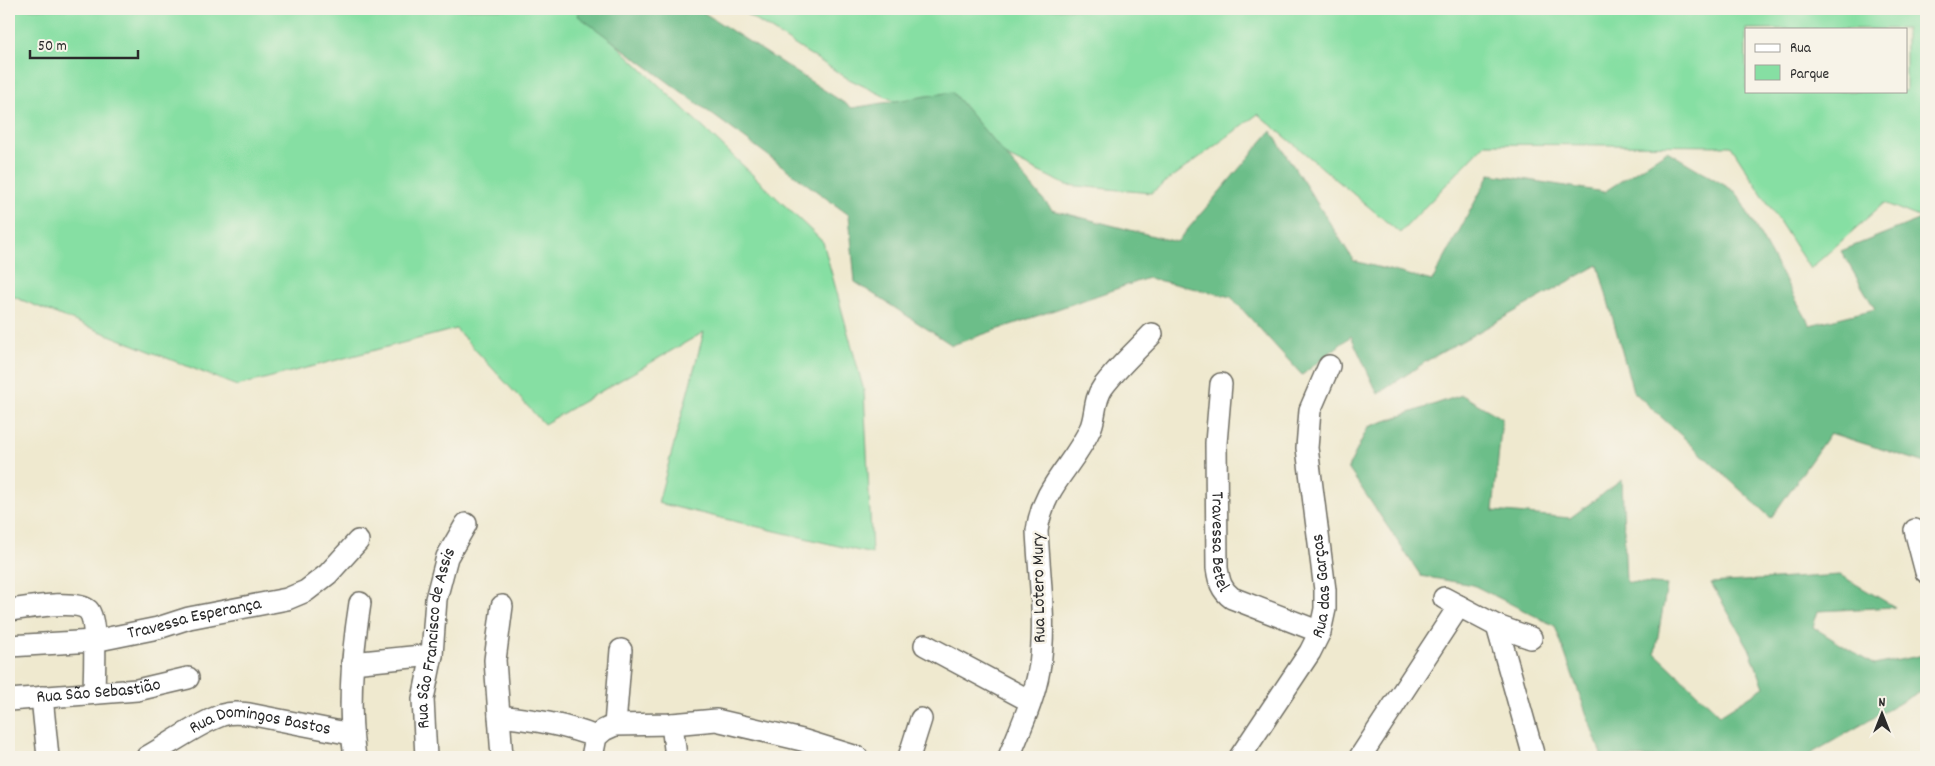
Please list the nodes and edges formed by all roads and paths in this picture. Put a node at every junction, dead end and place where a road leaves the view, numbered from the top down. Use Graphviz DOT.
graph roads {
  1 [pos="1152,334"];
  2 [pos="1329,366"];
  3 [pos="1221,384"];
  4 [pos="466,524"];
  5 [pos="1915,530"];
  6 [pos="358,541"];
  7 [pos="1926,572"];
  8 [pos="360,603"];
  9 [pos="502,606"];
  10 [pos="9,610"];
  11 [pos="1497,626"];
  12 [pos="1320,632"];
  13 [pos="1531,638"];
  14 [pos="94,640"];
  15 [pos="925,645"];
  16 [pos="9,646"];
  17 [pos="621,650"];
  18 [pos="432,655"];
  19 [pos="352,663"];
  20 [pos="188,678"];
  21 [pos="94,693"];
  22 [pos="42,697"];
  23 [pos="9,700"];
  24 [pos="1030,701"];
  25 [pos="499,716"];
  26 [pos="921,719"];
  27 [pos="672,724"];
  28 [pos="615,725"];
  29 [pos="352,734"];
  30 [pos="594,747"];
  31 [pos="797,749"];
  32 [pos="48,757"];
  33 [pos="147,757"];
  34 [pos="355,757"];
  35 [pos="426,757"];
  36 [pos="502,757"];
  37 [pos="676,757"];
  38 [pos="857,757"];
  39 [pos="909,757"];
  40 [pos="1009,757"];
  41 [pos="1240,757"];
  42 [pos="1360,757"];
  43 [pos="1534,757"];
  1 -- 24 [label="street, Rua Lotero Mury"];
  2 -- 12 [label="street, Rua das Garças"];
  3 -- 12 [label="street, Travessa Betel"];
  4 -- 18 [label="street, Rua São Francisco de Assis"];
  5 -- 7 [label="street"];
  6 -- 14 [label="street, Travessa Esperança"];
  8 -- 19 [label="street"];
  9 -- 25 [label="street"];
  10 -- 14 [label="street"];
  11 -- 13 [label="street"];
  11 -- 42 [label="street"];
  11 -- 43 [label="street"];
  12 -- 41 [label="street, Rua das Garças"];
  14 -- 16 [label="street, Travessa Esperança"];
  14 -- 21 [label="street"];
  15 -- 24 [label="street"];
  17 -- 28 [label="street"];
  18 -- 19 [label="street"];
  18 -- 35 [label="street, Rua São Francisco de Assis"];
  19 -- 29 [label="street"];
  20 -- 21 [label="street, Rua São Sebastião"];
  21 -- 22 [label="street, Rua São Sebastião"];
  22 -- 23 [label="street, Rua São Sebastião"];
  22 -- 32 [label="street"];
  24 -- 40 [label="street, Rua Lotero Mury"];
  25 -- 30 [label="street"];
  25 -- 36 [label="street"];
  26 -- 39 [label="street"];
  27 -- 28 [label="street"];
  27 -- 31 [label="street"];
  27 -- 37 [label="street"];
  28 -- 30 [label="street"];
  29 -- 33 [label="street, Rua Domingos Bastos"];
  29 -- 34 [label="street"];
  31 -- 38 [label="street"];
}
